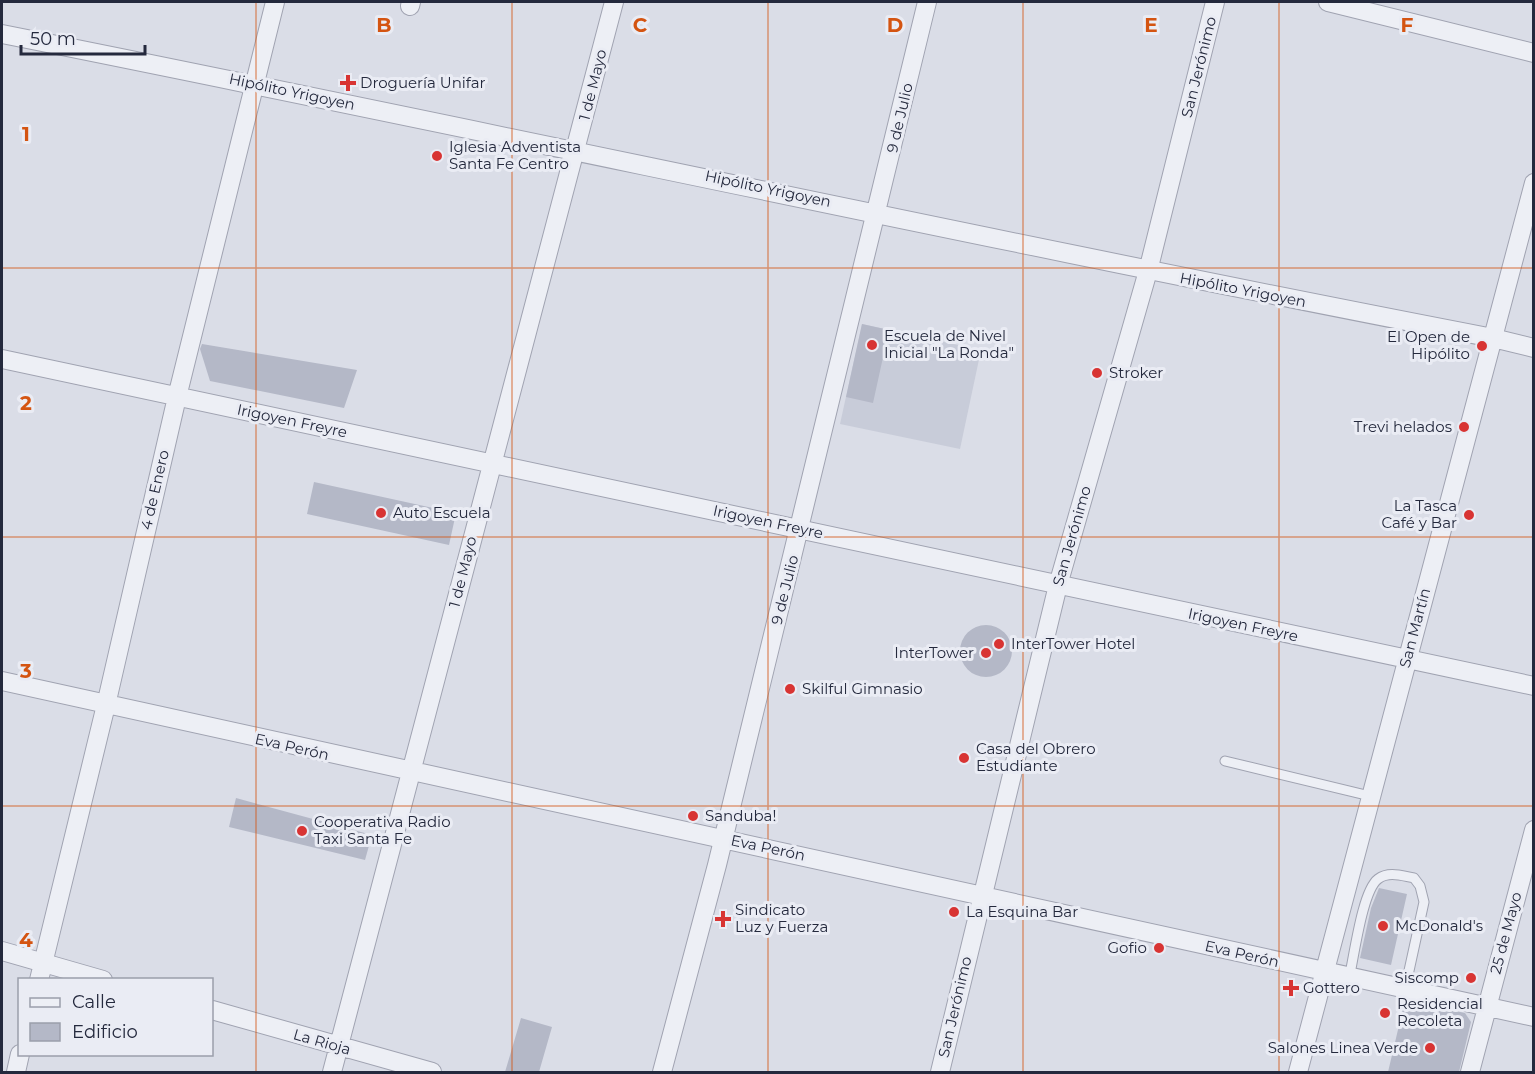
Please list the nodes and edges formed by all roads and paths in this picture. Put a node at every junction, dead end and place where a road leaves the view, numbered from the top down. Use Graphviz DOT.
graph roads {
  1 [pos="275,2"];
  2 [pos="614,2"];
  3 [pos="927,2"];
  4 [pos="1215,2"];
  5 [pos="1328,2"];
  6 [pos="2,34"];
  7 [pos="1533,53"];
  8 [pos="255,84"];
  9 [pos="576,150"];
  10 [pos="1533,183"];
  11 [pos="878,212"];
  12 [pos="1148,271"];
  13 [pos="1493,338"];
  14 [pos="1533,348"];
  15 [pos="2,359"];
  16 [pos="177,397"];
  17 [pos="491,463"];
  18 [pos="800,529"];
  19 [pos="1058,585"];
  20 [pos="1407,660"];
  21 [pos="2,681"];
  22 [pos="1533,686"];
  23 [pos="106,705"];
  24 [pos="1225,761"];
  25 [pos="411,773"];
  26 [pos="1370,796"];
  27 [pos="1533,830"];
  28 [pos="724,838"];
  29 [pos="982,894"];
  30 [pos="2,951"];
  31 [pos="41,971"];
  32 [pos="1323,973"];
  33 [pos="89,978"];
  34 [pos="1349,978"];
  35 [pos="1405,989"];
  36 [pos="1487,1006"];
  37 [pos="213,1010"];
  38 [pos="1533,1017"];
  39 [pos="338,1046"];
  40 [pos="20,1056"];
  41 [pos="16,1072"];
  42 [pos="332,1072"];
  43 [pos="432,1072"];
  44 [pos="662,1072"];
  45 [pos="940,1072"];
  46 [pos="1298,1072"];
  47 [pos="1470,1072"];
  1 -- 8 [label="street, 4 de Enero"];
  2 -- 9 [label="street, 1 de Mayo"];
  3 -- 11 [label="street, 9 de Julio"];
  4 -- 12 [label="street, San Jerónimo"];
  5 -- 7 [label="street"];
  6 -- 8 [label="street, Hipólito Yrigoyen"];
  8 -- 9 [label="street, Hipólito Yrigoyen"];
  8 -- 16 [label="street, 4 de Enero"];
  9 -- 11 [label="street, Hipólito Yrigoyen"];
  9 -- 17 [label="street, 1 de Mayo"];
  10 -- 13 [label="street, San Martín"];
  11 -- 12 [label="street, Hipólito Yrigoyen"];
  11 -- 18 [label="street, 9 de Julio"];
  12 -- 13 [label="street, Hipólito Yrigoyen"];
  12 -- 19 [label="street, San Jerónimo"];
  13 -- 14 [label="street, Hipólito Yrigoyen"];
  13 -- 20 [label="street, San Martín"];
  15 -- 16 [label="street, Irigoyen Freyre"];
  16 -- 17 [label="street, Irigoyen Freyre"];
  16 -- 23 [label="street, 4 de Enero"];
  17 -- 18 [label="street, Irigoyen Freyre"];
  17 -- 25 [label="street, 1 de Mayo"];
  18 -- 19 [label="street, Irigoyen Freyre"];
  18 -- 28 [label="street, 9 de Julio"];
  19 -- 20 [label="street, Irigoyen Freyre"];
  19 -- 29 [label="street, San Jerónimo"];
  20 -- 22 [label="street, Irigoyen Freyre"];
  20 -- 26 [label="street, San Martín"];
  21 -- 23 [label="street, Eva Perón"];
  23 -- 25 [label="street, Eva Perón"];
  23 -- 31 [label="street, 4 de Enero"];
  24 -- 26 [label="lane"];
  25 -- 28 [label="street, Eva Perón"];
  25 -- 39 [label="street, 1 de Mayo"];
  26 -- 32 [label="street, San Martín"];
  27 -- 36 [label="street, 25 de Mayo"];
  28 -- 29 [label="street, Eva Perón"];
  28 -- 44 [label="street, 9 de Julio"];
  29 -- 32 [label="street, Eva Perón"];
  29 -- 45 [label="street, San Jerónimo"];
  30 -- 31 [label="street"];
  31 -- 33 [label="street"];
  32 -- 34 [label="street, Eva Perón"];
  32 -- 46 [label="street, San Martín"];
  34 -- 35 [label="street, Eva Perón"];
  34 -- 35 [label="lane"];
  35 -- 36 [label="street, Eva Perón"];
  36 -- 38 [label="street, Eva Perón"];
  36 -- 47 [label="street, 25 de Mayo"];
  37 -- 39 [label="street, La Rioja"];
  39 -- 42 [label="street, 1 de Mayo"];
  39 -- 43 [label="street, La Rioja"];
  40 -- 41 [label="street"];
}
